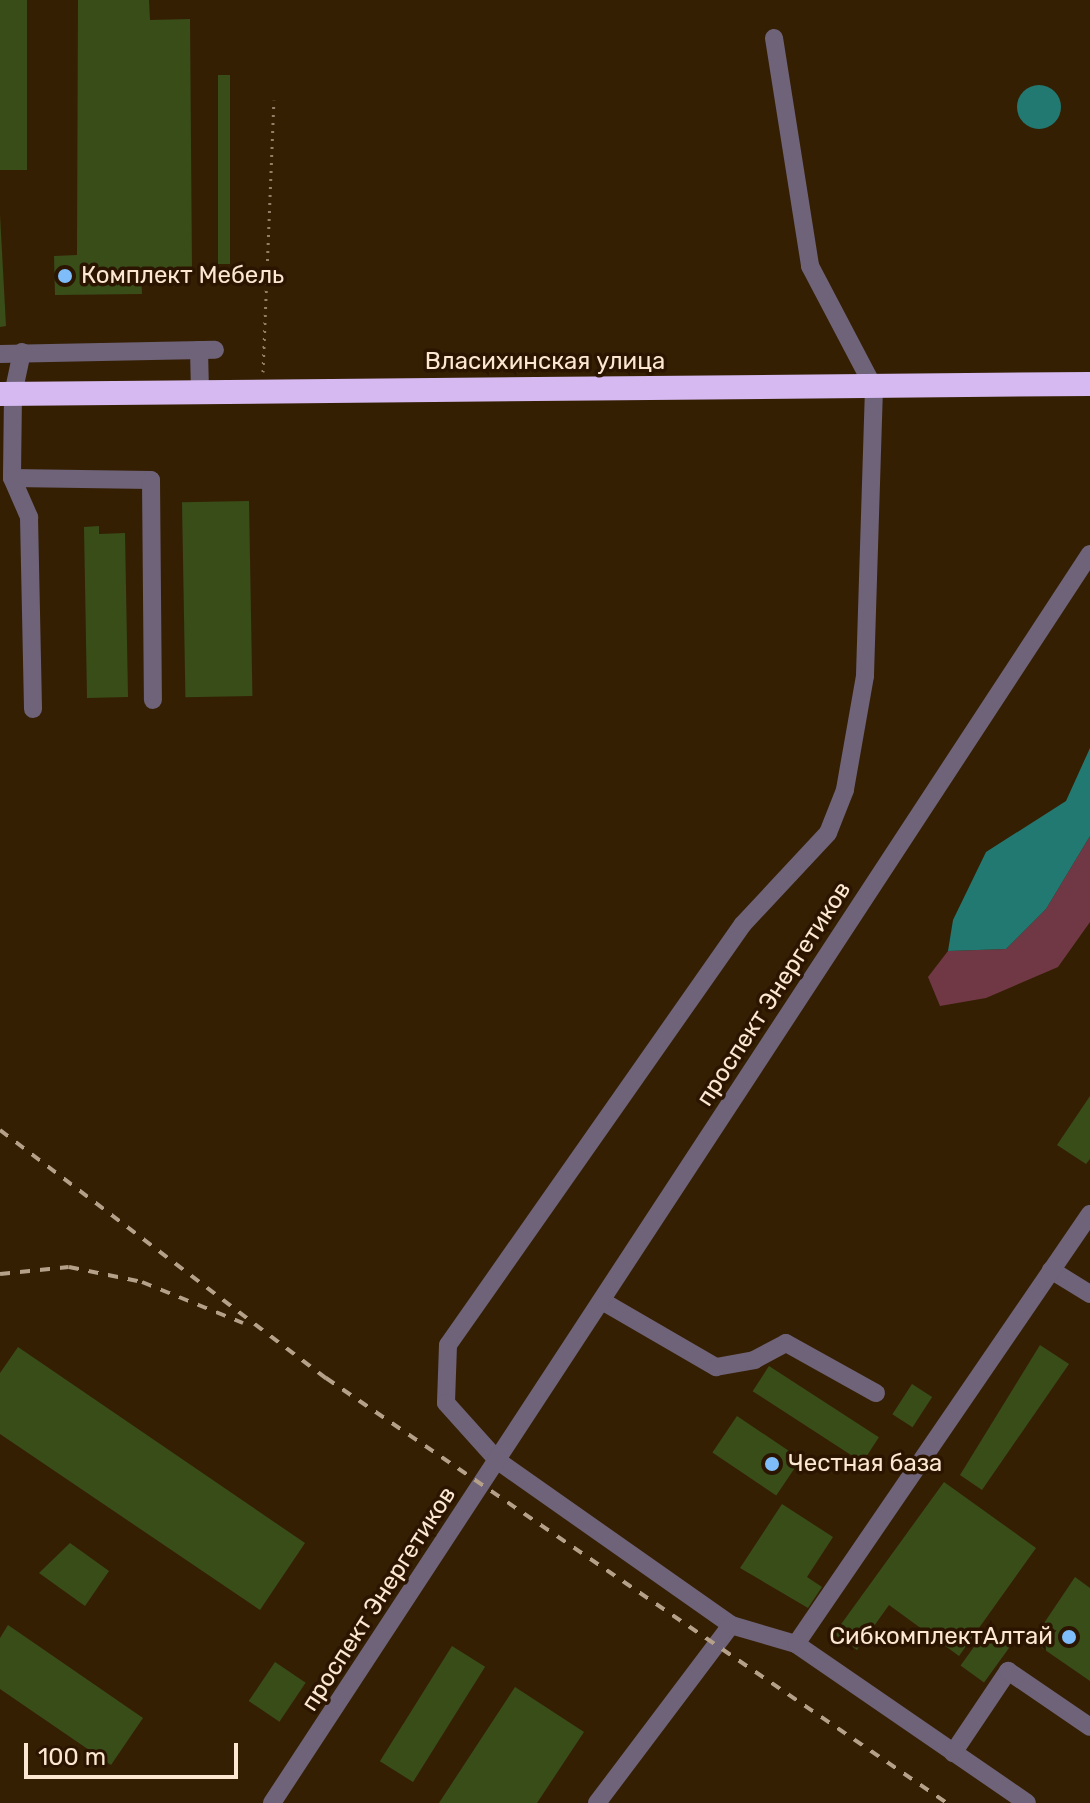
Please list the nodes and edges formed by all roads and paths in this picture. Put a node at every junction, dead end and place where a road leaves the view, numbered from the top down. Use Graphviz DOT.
graph roads {
  1 [pos="774,38"];
  2 [pos="274,100"];
  3 [pos="22,352"];
  4 [pos="0,354"];
  5 [pos="1090,384"];
  6 [pos="874,388"];
  7 [pos="200,392"];
  8 [pos="262,392"];
  9 [pos="6,394"];
  10 [pos="12,478"];
  11 [pos="1090,554"];
  12 [pos="153,700"];
  13 [pos="33,709"];
  14 [pos="1090,1214"];
  15 [pos="1051,1270"];
  16 [pos="1090,1294"];
  17 [pos="602,1301"];
  18 [pos="876,1393"];
  19 [pos="498,1461"];
  20 [pos="731,1625"];
  21 [pos="796,1644"];
  22 [pos="1090,1727"];
  23 [pos="953,1753"];
  24 [pos="272,1803"];
  25 [pos="597,1803"];
  26 [pos="1027,1803"];
  1 -- 6 [label="street"];
  2 -- 8 [label="path"];
  3 -- 4 [label="street"];
  3 -- 7 [label="street"];
  3 -- 9 [label="street"];
  5 -- 6 [label="highway, Власихинская улица"];
  6 -- 8 [label="highway, Власихинская улица"];
  6 -- 19 [label="street"];
  7 -- 8 [label="highway, Власихинская улица"];
  7 -- 9 [label="highway, Власихинская улица"];
  9 -- 10 [label="street"];
  10 -- 12 [label="street"];
  10 -- 13 [label="street"];
  11 -- 17 [label="street, проспект Энергетиков"];
  14 -- 15 [label="street"];
  15 -- 16 [label="street"];
  15 -- 21 [label="street"];
  17 -- 18 [label="street"];
  17 -- 19 [label="street, проспект Энергетиков"];
  19 -- 20 [label="street"];
  19 -- 24 [label="street, проспект Энергетиков"];
  20 -- 21 [label="street"];
  20 -- 25 [label="street"];
  21 -- 23 [label="street"];
  22 -- 23 [label="street"];
  23 -- 26 [label="street"];
}
